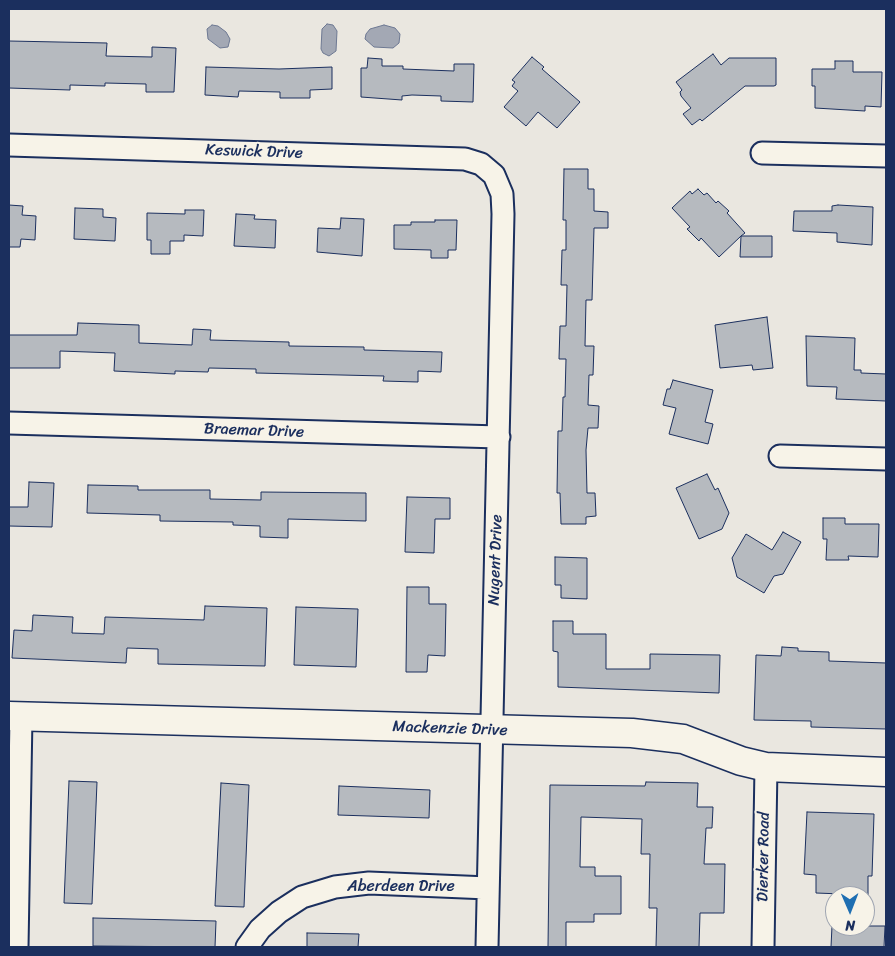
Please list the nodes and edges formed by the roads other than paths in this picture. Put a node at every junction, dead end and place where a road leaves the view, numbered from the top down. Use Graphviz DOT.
graph roads {
  1 [pos="9,145"];
  2 [pos="762,153"];
  3 [pos="886,156"];
  4 [pos="494,175"];
  5 [pos="9,423"];
  6 [pos="499,437"];
  7 [pos="780,456"];
  8 [pos="886,459"];
  9 [pos="15,716"];
  10 [pos="491,731"];
  11 [pos="766,767"];
  12 [pos="886,772"];
  13 [pos="488,888"];
  14 [pos="17,947"];
  15 [pos="247,947"];
  16 [pos="486,947"];
  17 [pos="763,947"];
  1 -- 4 [label="street, Keswick Drive"];
  2 -- 3 [label="street"];
  4 -- 6 [label="street, Nugent Drive"];
  5 -- 6 [label="street, Braemar Drive"];
  6 -- 10 [label="street, Nugent Drive"];
  7 -- 8 [label="street"];
  9 -- 10 [label="street, Mackenzie Drive"];
  9 -- 14 [label="street"];
  10 -- 11 [label="street, Mackenzie Drive"];
  10 -- 13 [label="street, Nugent Drive"];
  11 -- 12 [label="street, Mackenzie Drive"];
  11 -- 17 [label="street, Dierker Road"];
  13 -- 15 [label="street, Aberdeen Drive"];
  13 -- 16 [label="street, Nugent Drive"];
}
